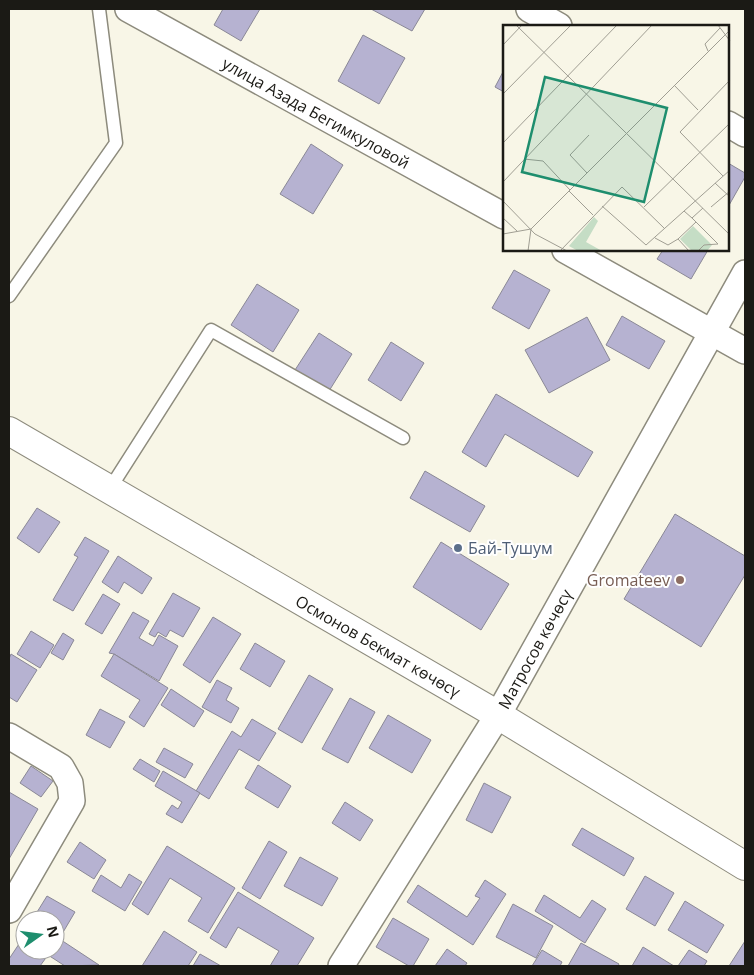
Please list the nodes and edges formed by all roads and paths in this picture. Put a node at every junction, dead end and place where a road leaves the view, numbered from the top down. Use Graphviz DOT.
graph roads {
  1 [pos="99,9"];
  2 [pos="128,9"];
  3 [pos="529,9"];
  4 [pos="557,25"];
  5 [pos="729,125"];
  6 [pos="745,134"];
  7 [pos="503,215"];
  8 [pos="567,251"];
  9 [pos="745,273"];
  10 [pos="9,296"];
  11 [pos="713,332"];
  12 [pos="745,351"];
  13 [pos="9,431"];
  14 [pos="403,438"];
  15 [pos="109,490"];
  16 [pos="498,715"];
  17 [pos="9,736"];
  18 [pos="745,866"];
  19 [pos="9,910"];
  20 [pos="341,966"];
  1 -- 10 [label="lane"];
  2 -- 7 [label="street, улица Азада Бегимкуловой"];
  3 -- 4 [label="street"];
  5 -- 6 [label="street"];
  8 -- 11 [label="street"];
  9 -- 11 [label="street, Матросов көчөсү"];
  11 -- 12 [label="street"];
  11 -- 16 [label="street, Матросов көчөсү"];
  13 -- 15 [label="main road, Осмонов Бекмат көчөсү"];
  14 -- 15 [label="lane"];
  15 -- 16 [label="main road, Осмонов Бекмат көчөсү"];
  16 -- 18 [label="main road, Осмонов Бекмат көчөсү"];
  16 -- 20 [label="street, Матросов көчөсү"];
  17 -- 19 [label="street"];
}
